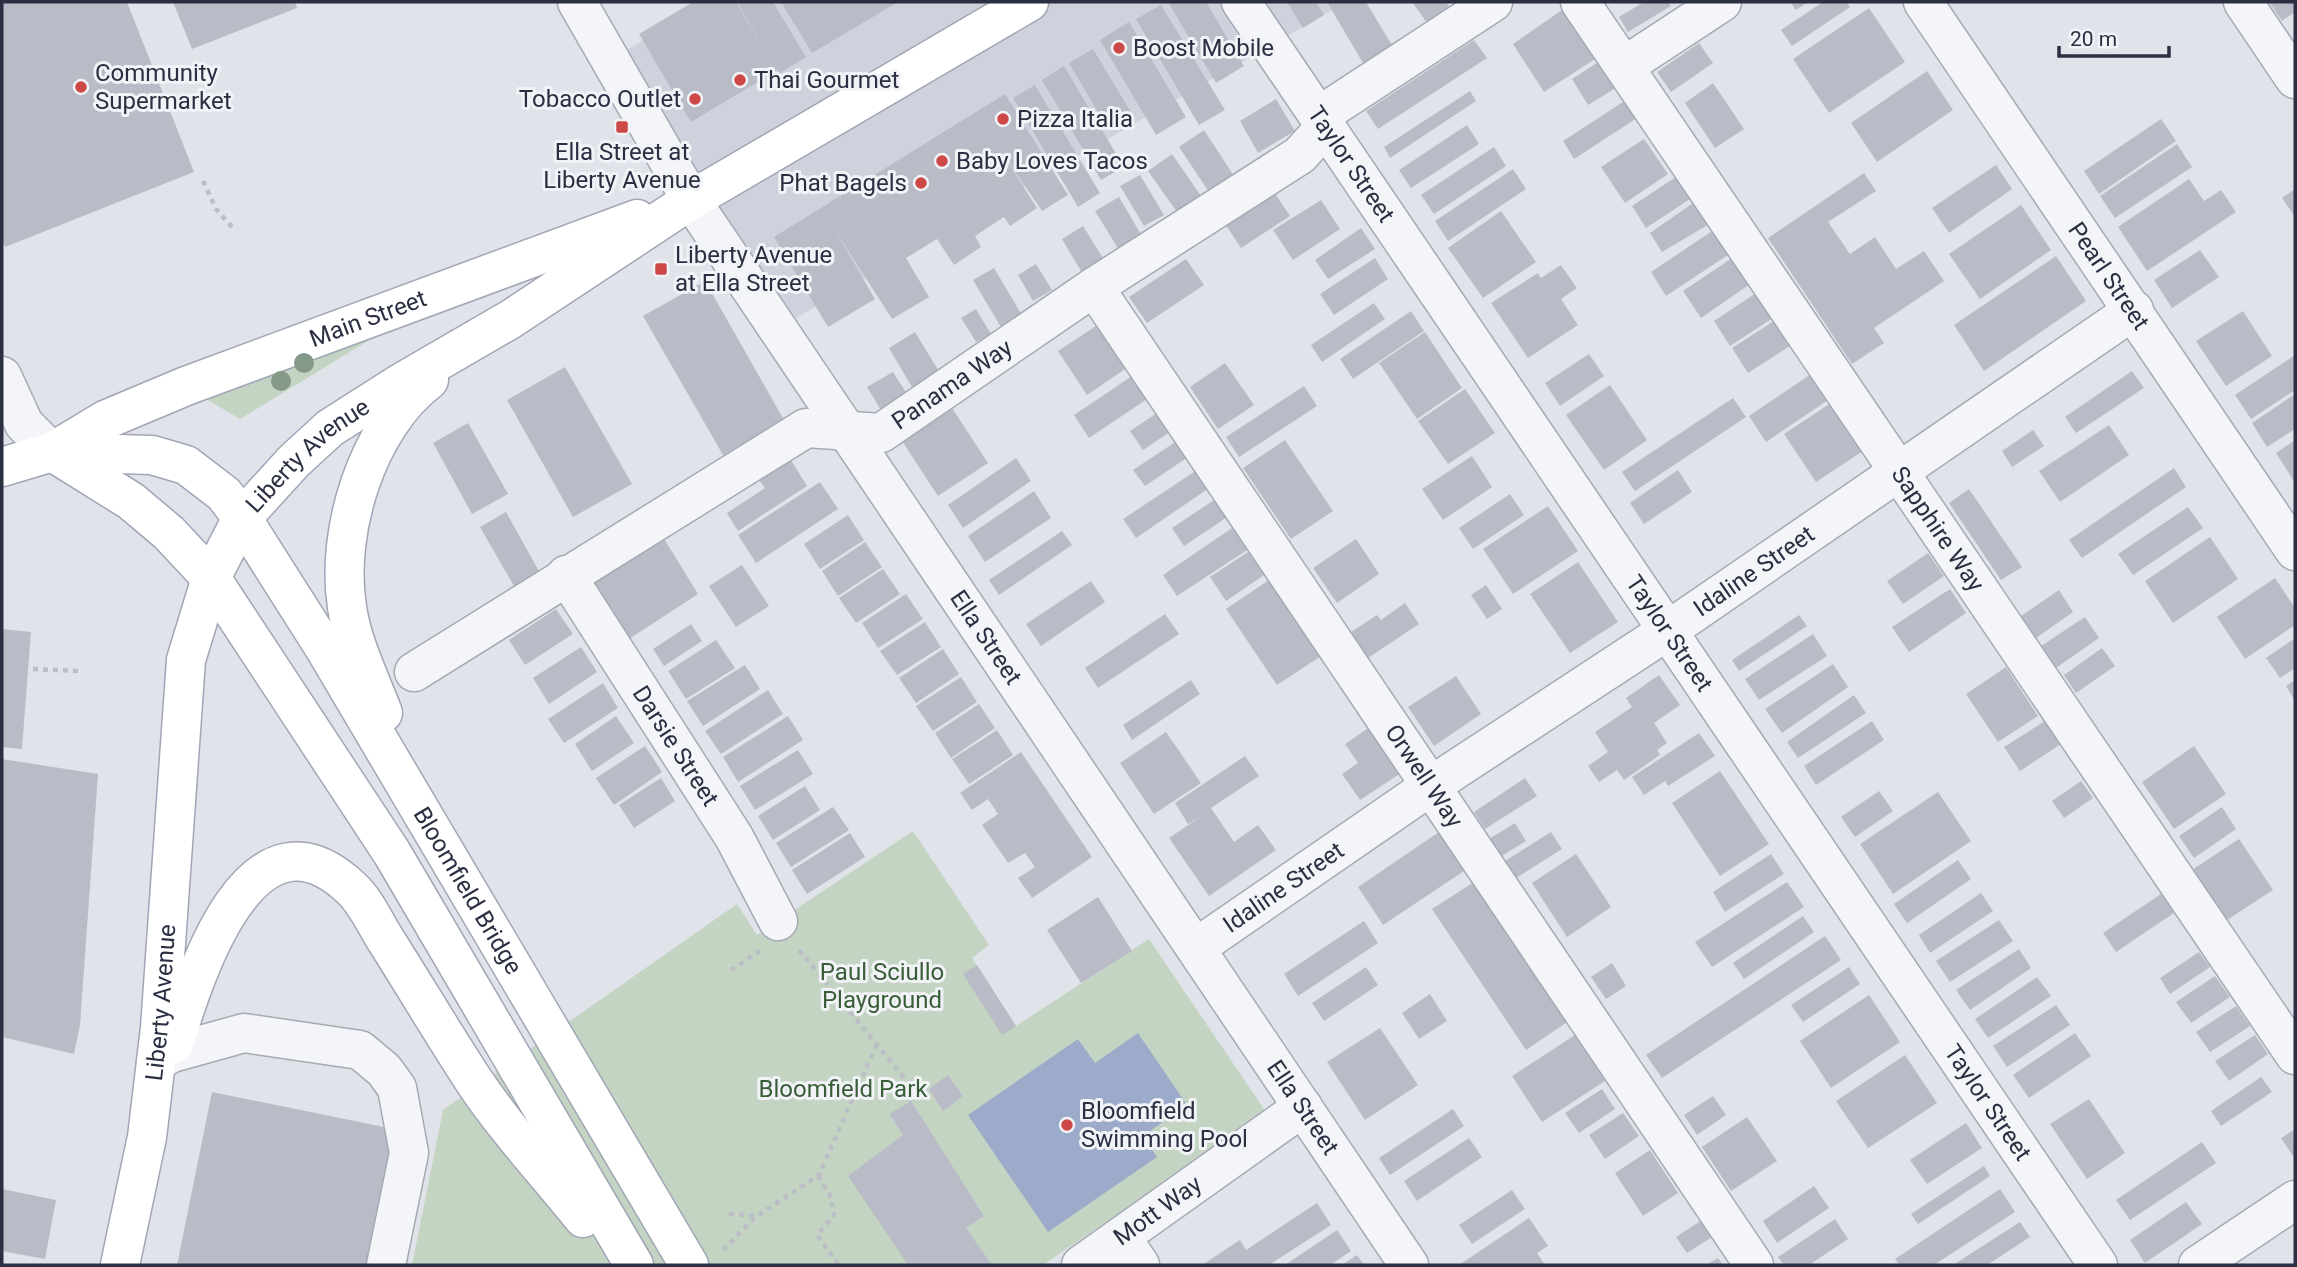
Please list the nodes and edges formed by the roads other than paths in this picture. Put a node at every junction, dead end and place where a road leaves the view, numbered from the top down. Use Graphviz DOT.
graph roads {
  1 [pos="577,2"];
  2 [pos="1029,2"];
  3 [pos="1241,2"];
  4 [pos="1493,2"];
  5 [pos="1580,2"];
  6 [pos="1722,2"];
  7 [pos="1923,2"];
  8 [pos="2243,2"];
  9 [pos="1626,65"];
  10 [pos="2295,79"];
  11 [pos="1323,121"];
  12 [pos="691,200"];
  13 [pos="1094,287"];
  14 [pos="2134,310"];
  15 [pos="511,319"];
  16 [pos="2,376"];
  17 [pos="850,432"];
  18 [pos="52,452"];
  19 [pos="2,467"];
  20 [pos="1899,469"];
  21 [pos="242,518"];
  22 [pos="2295,551"];
  23 [pos="566,575"];
  24 [pos="211,578"];
  25 [pos="1667,631"];
  26 [pos="340,644"];
  27 [pos="414,672"];
  28 [pos="1432,785"];
  29 [pos="778,921"];
  30 [pos="1197,947"];
  31 [pos="2295,1055"];
  32 [pos="164,1057"];
  33 [pos="1303,1107"];
  34 [pos="2295,1200"];
  35 [pos="1131,1251"];
  36 [pos="704,1260"];
  37 [pos="120,1265"];
  38 [pos="386,1265"];
  39 [pos="621,1265"];
  40 [pos="634,1265"];
  41 [pos="1081,1265"];
  42 [pos="1409,1265"];
  43 [pos="1755,1265"];
  44 [pos="2098,1265"];
  45 [pos="2198,1265"];
  1 -- 12 [label="street, Ella Street"];
  2 -- 12 [label="main road, Liberty Avenue"];
  3 -- 11 [label="street, Taylor Street"];
  4 -- 11 [label="street, Panama Way"];
  5 -- 9 [label="street, Sapphire Way"];
  6 -- 9 [label="street"];
  7 -- 14 [label="street, Pearl Street"];
  8 -- 10 [label="street"];
  9 -- 20 [label="street, Sapphire Way"];
  11 -- 13 [label="street, Panama Way"];
  11 -- 25 [label="street, Taylor Street"];
  12 -- 15 [label="main road, Liberty Avenue"];
  12 -- 17 [label="street, Ella Street"];
  12 -- 18 [label="main road, Main Street"];
  13 -- 17 [label="street, Panama Way"];
  13 -- 28 [label="street, Orwell Way"];
  14 -- 20 [label="street, Idaline Street"];
  14 -- 22 [label="street, Pearl Street"];
  15 -- 21 [label="main road, Liberty Avenue"];
  15 -- 26 [label="main road"];
  16 -- 18 [label="street"];
  17 -- 23 [label="street, Panama Way"];
  17 -- 30 [label="street, Ella Street"];
  18 -- 19 [label="main road, Main Street"];
  18 -- 21 [label="main road, Main Street"];
  18 -- 24 [label="main road"];
  20 -- 25 [label="street, Idaline Street"];
  20 -- 31 [label="street, Sapphire Way"];
  21 -- 24 [label="main road, Liberty Avenue"];
  21 -- 26 [label="main road, Bloomfield Bridge"];
  23 -- 27 [label="street, Panama Way"];
  23 -- 29 [label="street, Darsie Street"];
  24 -- 32 [label="main road, Liberty Avenue"];
  24 -- 40 [label="main road, Bloomfield Bridge"];
  25 -- 28 [label="street, Idaline Street"];
  25 -- 44 [label="street, Taylor Street"];
  26 -- 36 [label="main road, Bloomfield Bridge"];
  28 -- 30 [label="street, Idaline Street"];
  28 -- 43 [label="street, Orwell Way"];
  30 -- 33 [label="street, Ella Street"];
  32 -- 37 [label="main road"];
  32 -- 38 [label="street"];
  32 -- 39 [label="main road"];
  33 -- 35 [label="street, Mott Way"];
  33 -- 42 [label="street, Ella Street"];
  34 -- 45 [label="street"];
  35 -- 41 [label="street, Mott Way"];
}
